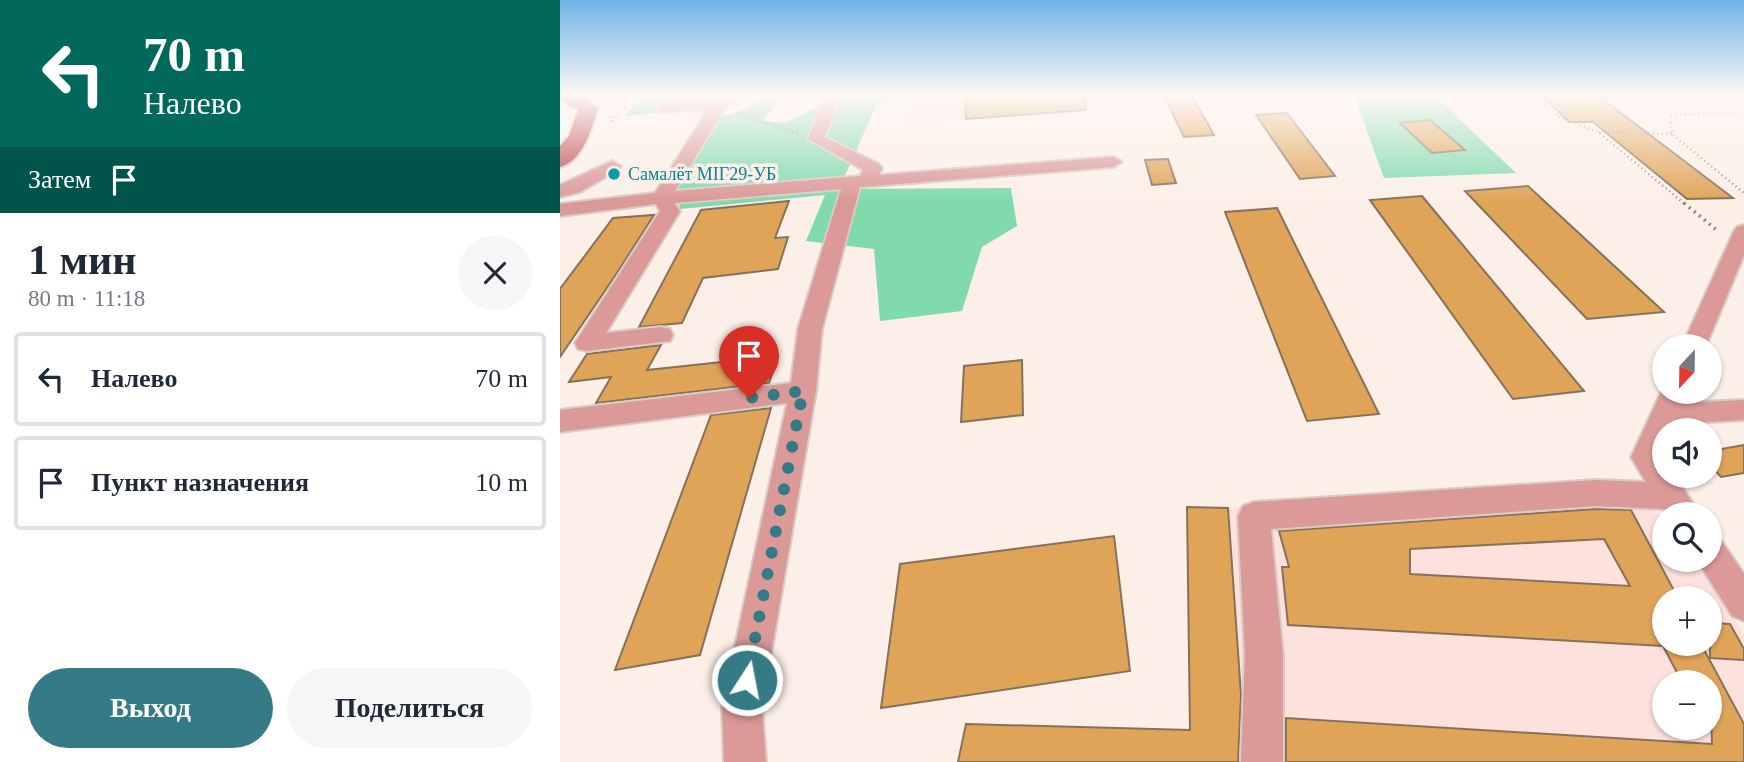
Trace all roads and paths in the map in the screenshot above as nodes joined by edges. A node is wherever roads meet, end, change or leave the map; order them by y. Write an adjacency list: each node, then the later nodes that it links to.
1 (581, 130): 10 (main road)
2 (703, 130): 16 (street)
3 (788, 130): 9 (path)
4 (820, 130): 9 (street)
5 (1589, 130): 7 (path)
6 (1672, 130): 8 (path)
7 (1598, 132): 8 (path); 18 (path)
8 (1672, 134): 15 (path)
9 (816, 139): 13 (street)
10 (560, 160)
11 (1113, 162): 13 (street)
12 (612, 166): 14 (street)
13 (860, 182): 16 (street); 21 (street)
14 (560, 191)
15 (1744, 193)
16 (661, 198): 17 (street); 20 (street)
17 (560, 210)
18 (1741, 239): 19 (street)
19 (1699, 334)
20 (661, 335)
21 (803, 391): 25 (street); 30 (street)
22 (1669, 404): 27 (street)
23 (1680, 404): 24 (street)
24 (1744, 410)
25 (560, 421)
26 (1658, 502): 31 (street)
27 (1676, 502)
28 (1722, 571): 29 (street)
29 (1744, 604)
30 (745, 762)
31 (1262, 762)

